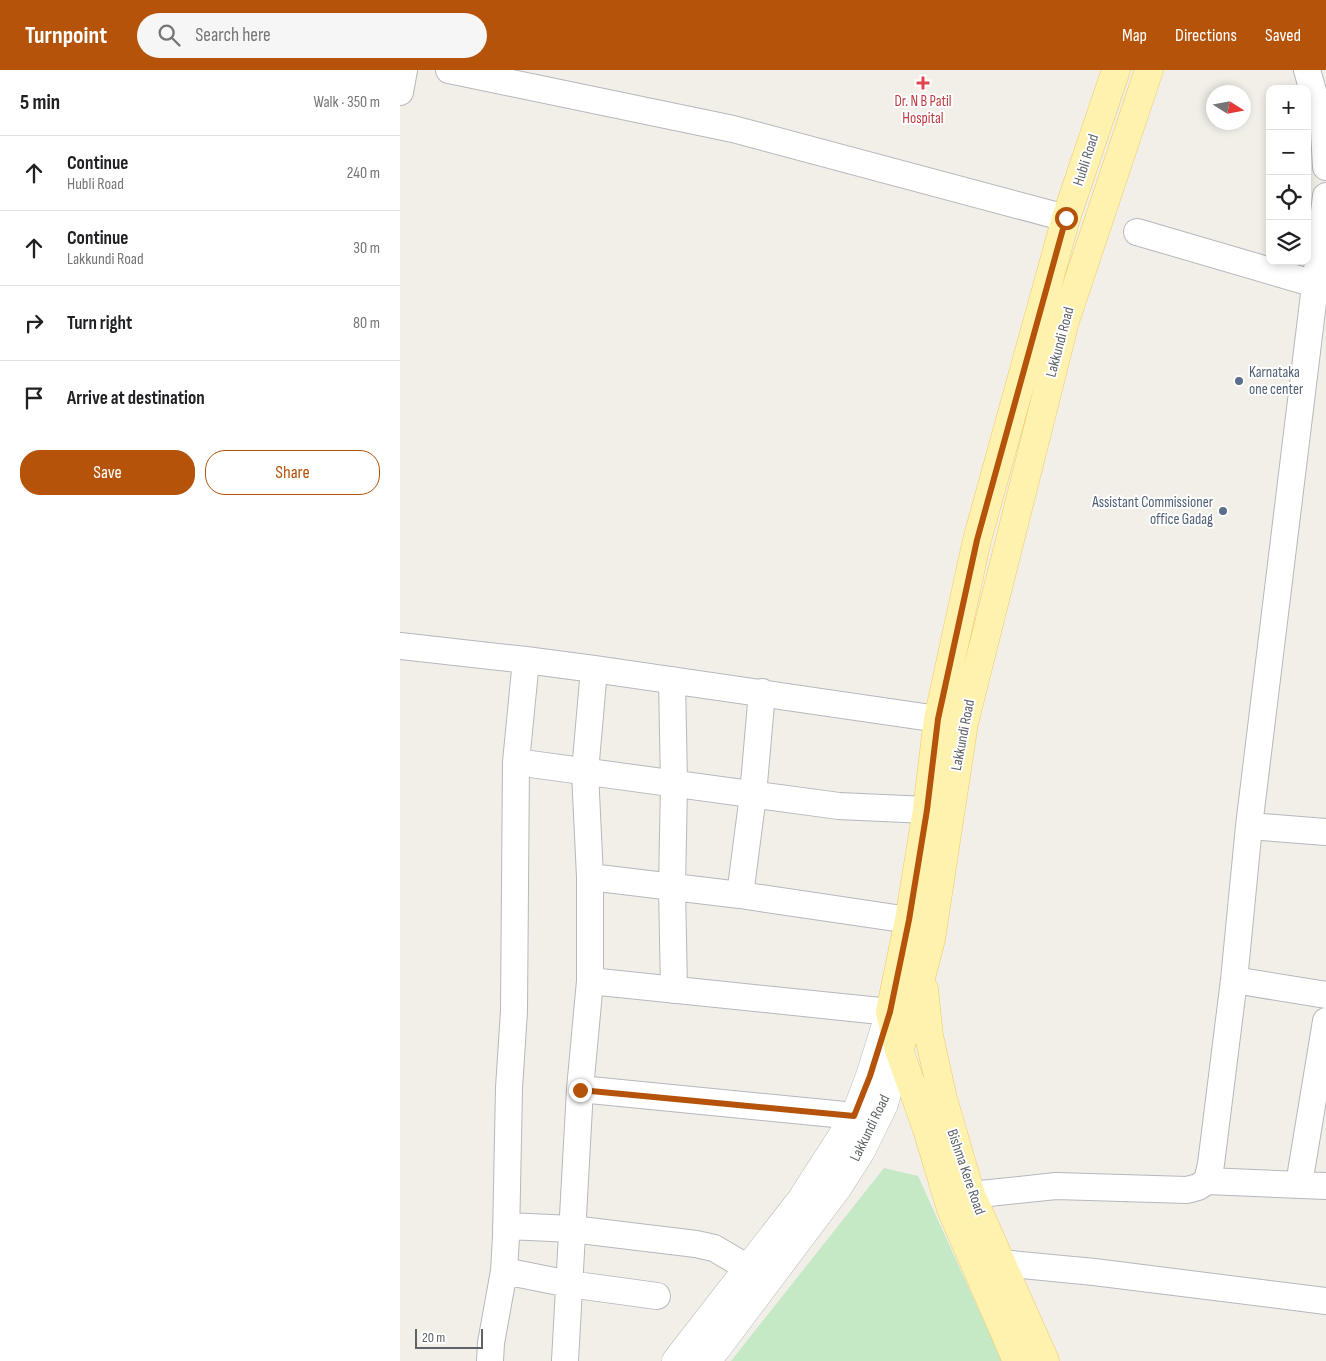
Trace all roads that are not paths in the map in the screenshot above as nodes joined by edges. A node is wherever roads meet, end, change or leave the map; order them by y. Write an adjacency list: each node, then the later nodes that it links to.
1 (404, 70): 6 (street)
2 (449, 70): 9 (street)
3 (1116, 70): 9 (main road, Hubli Road)
4 (1149, 70): 29 (main road, Lakkundi Road)
5 (1307, 70): 7 (street)
6 (400, 92)
7 (1326, 167)
8 (1326, 196): 11 (street)
9 (1066, 218): 17 (main road, Hubli Road)
10 (1137, 232): 11 (street)
11 (1315, 284): 23 (street)
12 (400, 646): 13 (street)
13 (526, 660): 14 (street); 18 (street)
14 (594, 669): 15 (street); 19 (street)
15 (672, 680): 16 (street); 20 (street)
16 (762, 692): 17 (street); 21 (street)
17 (938, 719): 22 (main road, Hubli Road)
18 (516, 762): 19 (street); 43 (street)
19 (585, 772): 20 (street); 25 (street)
20 (674, 784): 21 (street); 26 (street)
21 (753, 795): 22 (street); 27 (street)
22 (927, 810): 28 (main road, Hubli Road)
23 (1249, 826): 24 (street); 30 (street)
24 (1326, 832)
25 (590, 878): 26 (street); 31 (street)
26 (672, 887): 27 (street); 32 (street)
27 (740, 895): 28 (street)
28 (909, 920): 34 (main road, Hubli Road)
29 (922, 972): 36 (main road, Lakkundi Road); 42 (main road, Bishma Kere Road)
30 (1234, 980): 33 (street); 39 (street)
31 (590, 981): 32 (street); 37 (street)
32 (674, 990): 34 (street)
33 (1326, 994)
34 (890, 1012): 36 (main road); 38 (main road, Lakkundi Road)
35 (1326, 1021): 40 (street)
36 (899, 1050): 54 (main road, Lakkundi Road); 55 (main road)
37 (580, 1090): 38 (street); 44 (street)
38 (854, 1116): 46 (main road, Lakkundi Road)
39 (1208, 1180): 40 (street); 42 (street)
40 (1299, 1184): 41 (street)
41 (1326, 1186)
42 (971, 1195): 45 (main road, Bishma Kere Road)
43 (506, 1226): 44 (street); 47 (street)
44 (572, 1229): 46 (street); 48 (street)
45 (1001, 1262): 50 (street); 56 (main road, Bishma Kere Road)
46 (748, 1268): 53 (main road, Lakkundi Road)
47 (504, 1271): 48 (street); 51 (street)
48 (569, 1284): 49 (street); 52 (street)
49 (658, 1296)
50 (1326, 1301)
51 (490, 1361)
52 (565, 1361)
53 (676, 1361)
54 (706, 1361)
55 (1017, 1361)
56 (1045, 1361)

